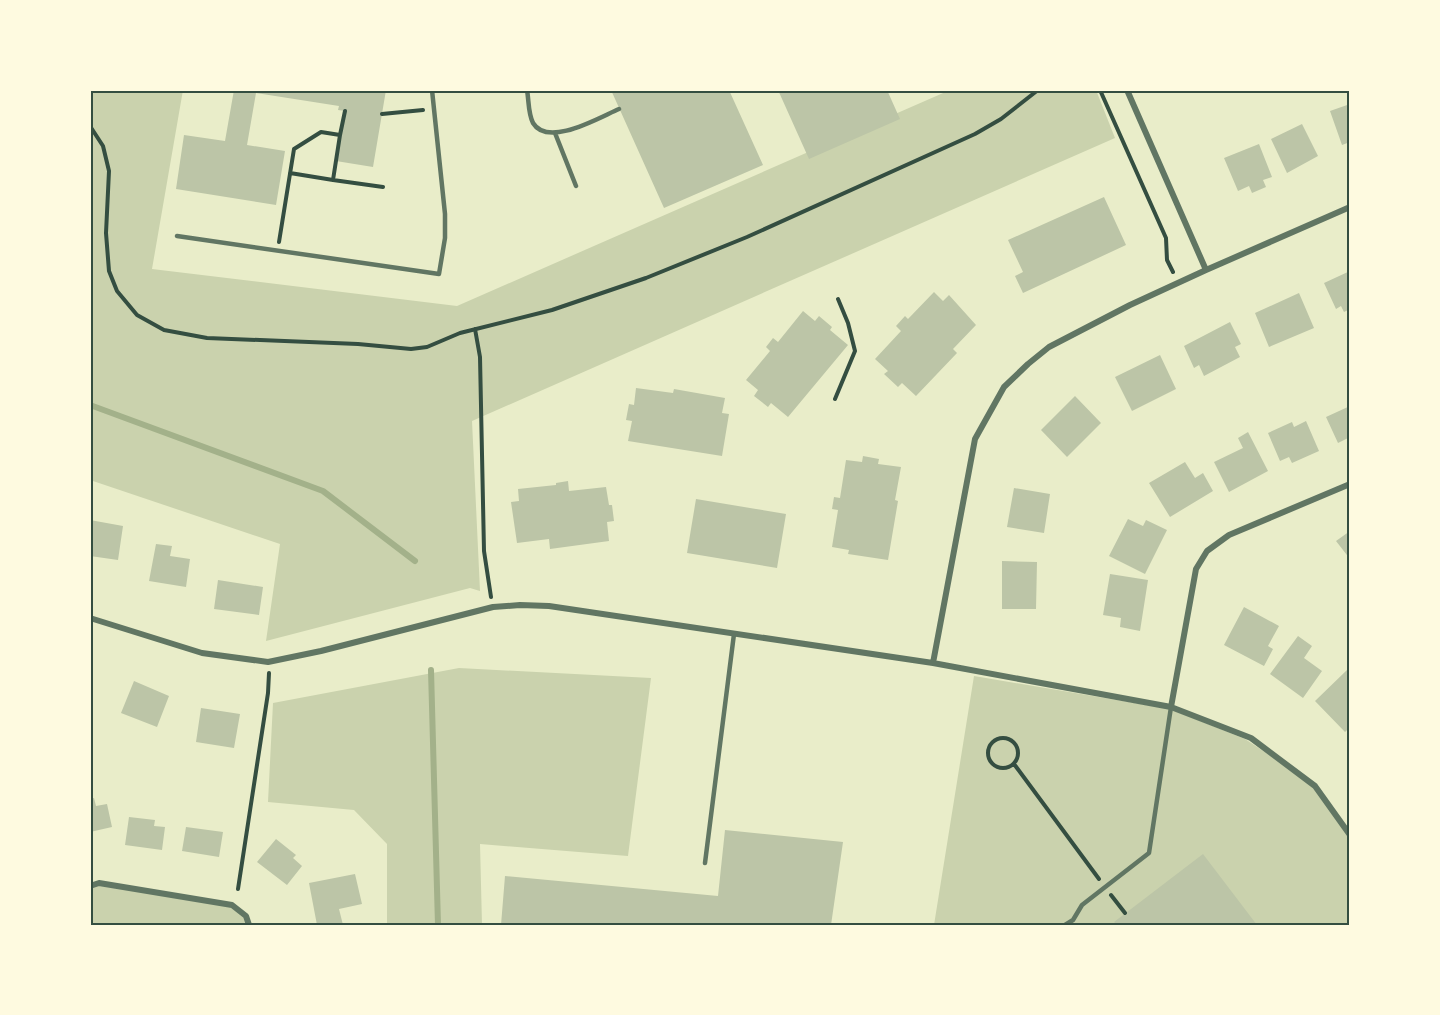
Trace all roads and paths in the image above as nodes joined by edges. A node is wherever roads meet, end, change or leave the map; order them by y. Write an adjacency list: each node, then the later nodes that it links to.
1 (432, 90): 19 (lane)
2 (528, 90): 11 (lane)
3 (1038, 90): 23 (path)
4 (1127, 90): 21 (street)
5 (1102, 91): 20 (path)
6 (619, 109): 11 (lane)
7 (345, 111): 12 (path)
8 (421, 111): 9 (path)
9 (382, 114)
10 (90, 126): 23 (path)
11 (555, 133): 15 (lane)
12 (340, 135): 13 (path); 14 (path)
13 (290, 173): 14 (path); 18 (path)
14 (333, 180): 16 (path)
15 (576, 186)
16 (383, 188)
17 (1350, 207): 21 (street)
18 (282, 225)
19 (177, 236)
20 (1168, 264)
21 (1206, 270): 29 (street)
22 (837, 299): 24 (path)
23 (475, 329): 26 (path)
24 (835, 399)
25 (1350, 484): 31 (street)
26 (489, 587)
27 (90, 618): 28 (street)
28 (734, 634): 29 (street); 34 (lane)
29 (933, 663): 31 (street)
30 (269, 684): 37 (path)
31 (1171, 707): 33 (street); 36 (lane)
32 (1014, 764): 32 (path); 36 (path)
33 (1350, 835)
34 (705, 863)
35 (90, 886): 39 (street)
36 (1105, 887): 38 (path); 40 (lane)
37 (238, 889)
38 (1125, 913)
39 (249, 925)
40 (1065, 925)

